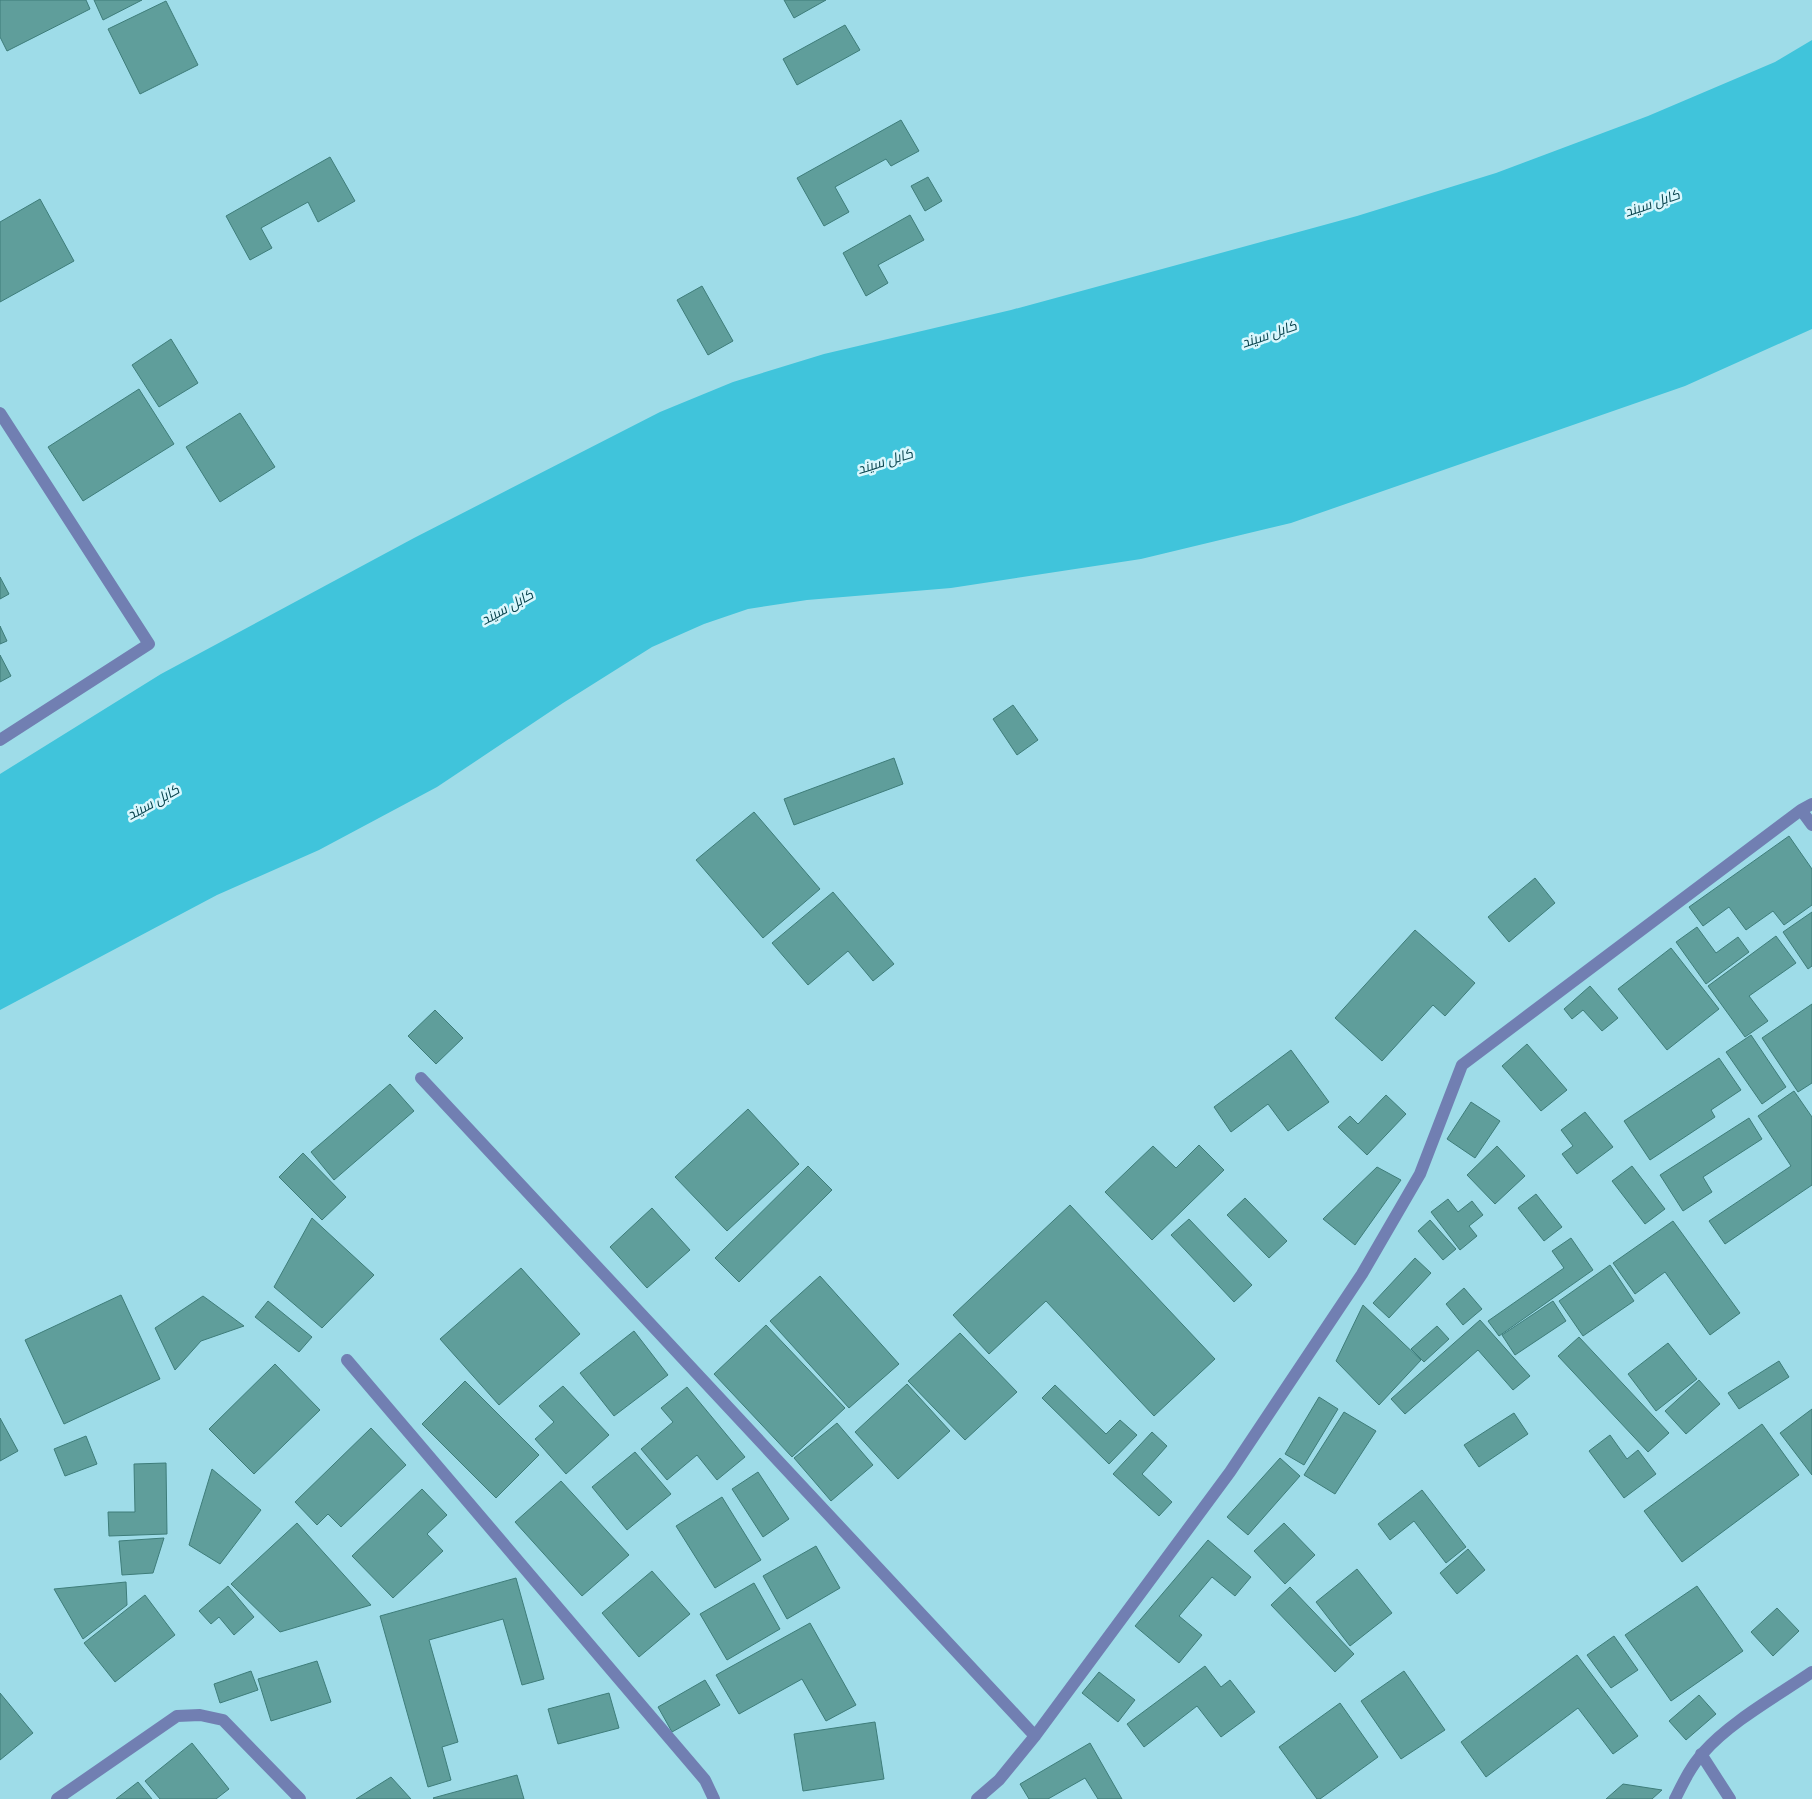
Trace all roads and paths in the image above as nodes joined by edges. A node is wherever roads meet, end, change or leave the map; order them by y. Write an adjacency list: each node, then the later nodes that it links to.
1 (0, 413): 2 (street)
2 (0, 740)
3 (1806, 807): 4 (street); 8 (street)
4 (1812, 825)
5 (421, 1078): 8 (street)
6 (347, 1360): 12 (street)
7 (1812, 1672): 9 (street)
8 (1035, 1736): 13 (street)
9 (1701, 1754): 14 (street); 15 (street)
10 (57, 1799): 11 (street)
11 (300, 1799)
12 (714, 1799)
13 (977, 1799)
14 (1675, 1799)
15 (1730, 1799)

